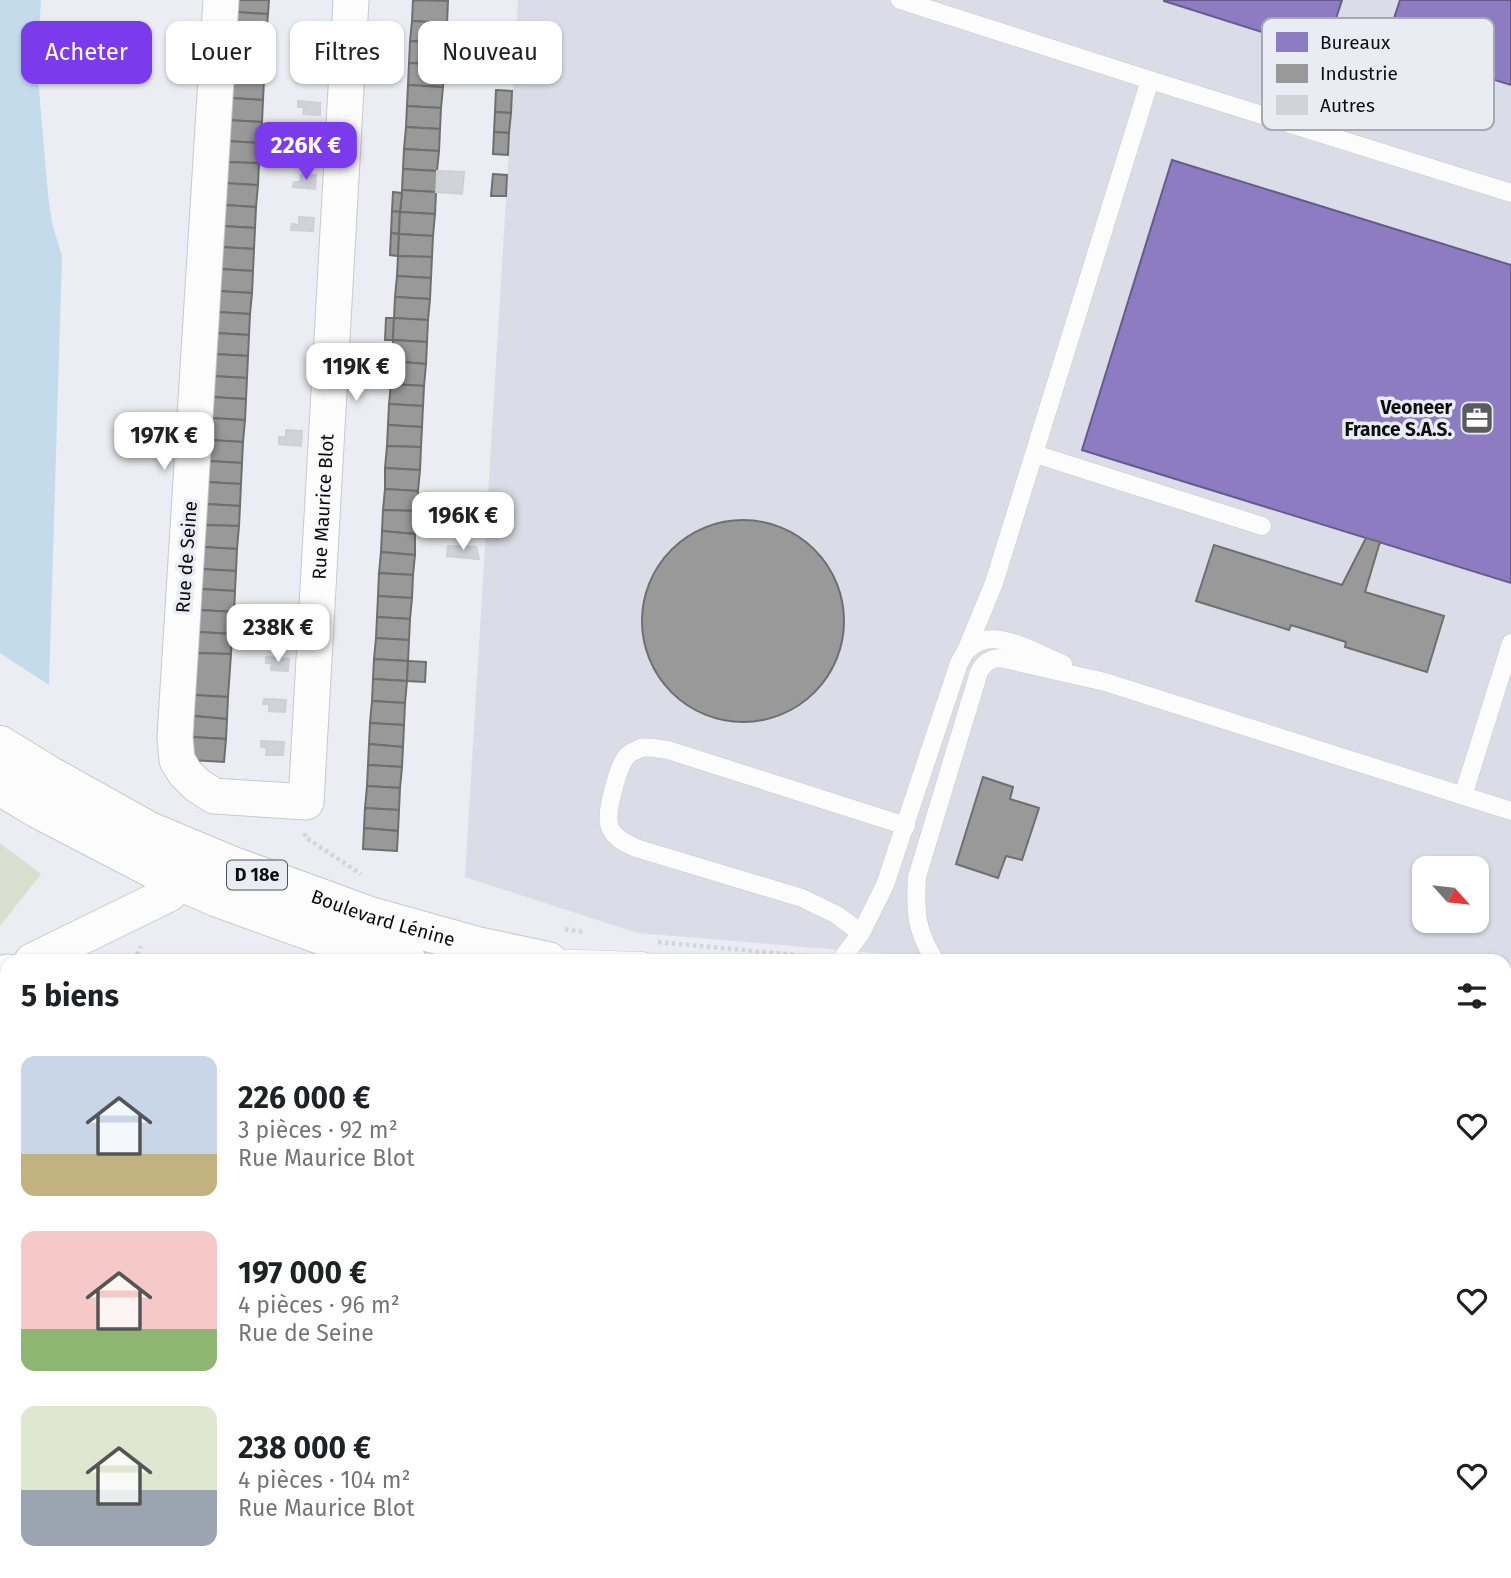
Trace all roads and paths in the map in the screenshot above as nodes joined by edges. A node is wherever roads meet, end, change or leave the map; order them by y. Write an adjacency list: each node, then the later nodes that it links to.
1 (221, 0): 16 (street, Rue de Seine)
2 (351, 0): 16 (street, Rue Maurice Blot)
3 (900, 0): 4 (lane)
4 (1150, 80): 5 (lane); 8 (lane)
5 (1262, 115)
6 (1310, 130): 7 (lane)
7 (1511, 193)
8 (1035, 454): 9 (lane); 11 (lane)
9 (1262, 526)
10 (1511, 643): 15 (lane)
11 (966, 651): 12 (lane); 18 (lane)
12 (1105, 682): 15 (lane); 30 (lane)
13 (0, 745): 24 (main road, Boulevard Lénine / D 18e)
14 (0, 786): 20 (main road, Boulevard Lénine / D 18e)
15 (1462, 796): 17 (lane)
16 (306, 802): 19 (path)
17 (1511, 811)
18 (906, 826): 22 (lane); 22 (lane)
19 (366, 879)
20 (178, 880): 25 (street); 26 (main road, Boulevard Lénine / D 18e)
21 (591, 933): 24 (path)
22 (861, 933): 29 (lane)
23 (651, 941): 28 (path)
24 (545, 948): 27 (lane)
25 (46, 954)
26 (383, 954)
27 (590, 954)
28 (781, 954)
29 (845, 954)
30 (932, 954)

